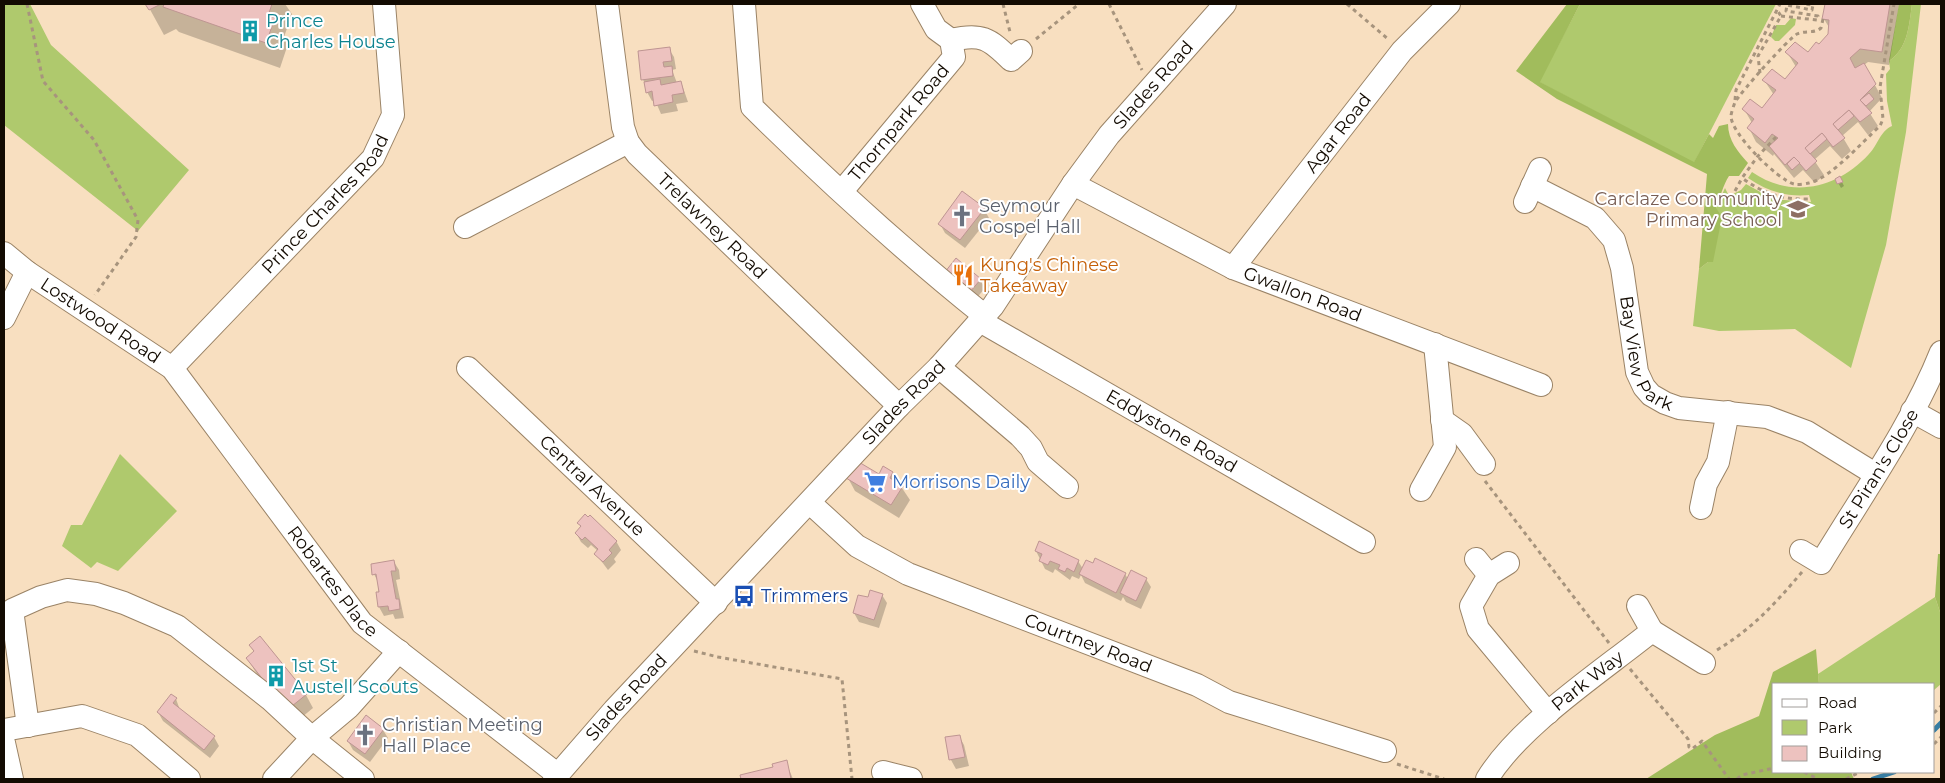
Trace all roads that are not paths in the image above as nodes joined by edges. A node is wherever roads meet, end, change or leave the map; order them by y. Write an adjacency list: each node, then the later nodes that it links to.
1 (384, 4): 22 (street, Prince Charles Road)
2 (607, 4): 9 (street, Trelawney Road)
3 (744, 4): 12 (street, Eddystone Road)
4 (922, 4): 7 (street, Thornpark Road)
5 (1225, 4): 10 (street, Slades Road)
6 (1449, 4): 15 (street, Agar Road)
7 (951, 40): 8 (street); 12 (street, Thornpark Road)
8 (1021, 52)
9 (628, 142): 13 (street); 25 (street, Trelawney Road)
10 (1073, 184): 15 (street, Gwallon Road); 18 (street, Slades Road)
11 (1532, 186): 27 (street, Bay View Park)
12 (842, 191): 18 (street, Eddystone Road)
13 (465, 227)
14 (4, 253): 16 (street, Lostwood Road)
15 (1233, 268): 19 (street, Gwallon Road)
16 (27, 272): 17 (street, Lostwood Road); 22 (street, Lostwood Road)
17 (4, 318)
18 (982, 319): 21 (street, Slades Road); 36 (street, Eddystone Road)
19 (1435, 344): 24 (street, Gwallon Road); 28 (street)
20 (1941, 352): 26 (street, St Piran's Close)
21 (939, 367): 25 (street, Slades Road); 32 (street)
22 (172, 368): 42 (street, Robartes Place)
23 (468, 368): 39 (street, Central Avenue)
24 (1541, 385)
25 (899, 406): 34 (street, Slades Road)
26 (1912, 411): 29 (street); 31 (street, St Piran's Close)
27 (1728, 412): 31 (street, Bay View Park); 35 (street)
28 (1442, 420): 30 (street); 33 (street)
29 (1941, 426)
30 (1484, 464)
31 (1875, 474): 37 (street, St Piran's Close)
32 (1067, 487)
33 (1421, 490)
34 (810, 503): 39 (street, Slades Road); 49 (street, Courtney Road)
35 (1701, 508)
36 (1364, 542)
37 (1807, 555)
38 (1508, 563): 44 (street)
39 (716, 603): 51 (street, Slades Road)
40 (1638, 606): 41 (street)
41 (1652, 632): 43 (street); 44 (street, Park Way)
42 (398, 651): 47 (street); 51 (street, Robartes Place)
43 (1704, 663)
44 (1548, 713): 57 (street, Park Way)
45 (28, 726): 46 (street); 47 (street); 52 (street)
46 (4, 730)
47 (312, 738): 54 (street); 55 (street)
48 (4, 743): 53 (street)
49 (1385, 751)
50 (883, 772): 56 (street)
51 (556, 777)
52 (185, 778)
53 (12, 779)
54 (274, 779)
55 (364, 779)
56 (911, 779)
57 (1487, 779)

